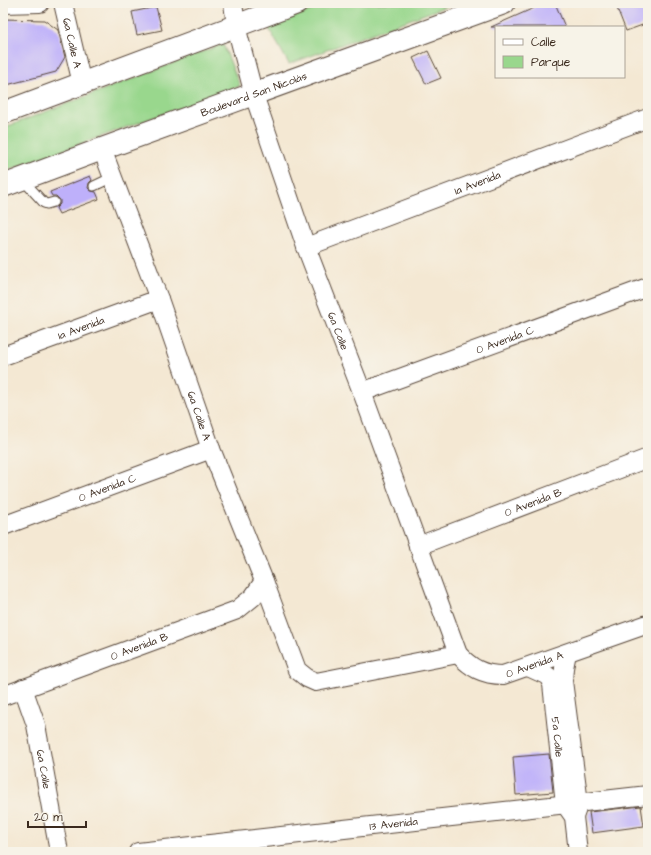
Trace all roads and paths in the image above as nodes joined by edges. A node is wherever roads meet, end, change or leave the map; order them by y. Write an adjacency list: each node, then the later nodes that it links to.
1 (40, 3): 6 (street)
2 (63, 3): 8 (street, 6a Calle A)
3 (232, 3): 7 (street, 6a Calle)
4 (297, 3): 7 (main road)
5 (504, 3): 9 (main road, Boulevard San Nicolás)
6 (3, 4)
7 (236, 26): 8 (main road); 9 (street, 6a Calle)
8 (82, 84): 10 (main road)
9 (254, 95): 12 (main road, Boulevard San Nicolás); 17 (street, 6a Calle)
10 (3, 113)
11 (648, 118): 17 (street, 1a Avenida)
12 (102, 149): 13 (street, 6a Calle A); 14 (main road, Boulevard San Nicolás)
13 (113, 177): 15 (lane); 19 (street, 6a Calle A)
14 (12, 183): 16 (lane)
15 (94, 186)
16 (54, 202)
17 (306, 247): 21 (street, 6a Calle)
18 (648, 287): 21 (street, 0 Avenida C)
19 (159, 299): 20 (street, 1a Avenida); 22 (street, 6a Calle A)
20 (3, 356)
21 (362, 392): 25 (street, 6a Calle)
22 (211, 449): 24 (street, 0 Avenida C); 26 (street, 6a Calle A)
23 (648, 458): 25 (street, 0 Avenida B)
24 (3, 526)
25 (418, 546): 29 (street, 6a Calle)
26 (264, 581): 29 (street, 6a Calle A); 31 (street, 0 Avenida B)
27 (648, 624): 28 (street, 0 Avenida A)
28 (567, 652): 30 (street, 0 Avenida A); 34 (street, 5a Calle)
29 (458, 654): 30 (street, 0 Avenida A)
30 (528, 667): 34 (street, 5a Calle)
31 (23, 688): 32 (street, 0 Avenida B); 35 (street, 6a Calle)
32 (3, 696)
33 (648, 795): 34 (street, 13 Avenida)
34 (573, 808): 36 (street, 13 Avenida); 37 (street, 5a Calle)
35 (59, 852)
36 (138, 852)
37 (578, 852)

